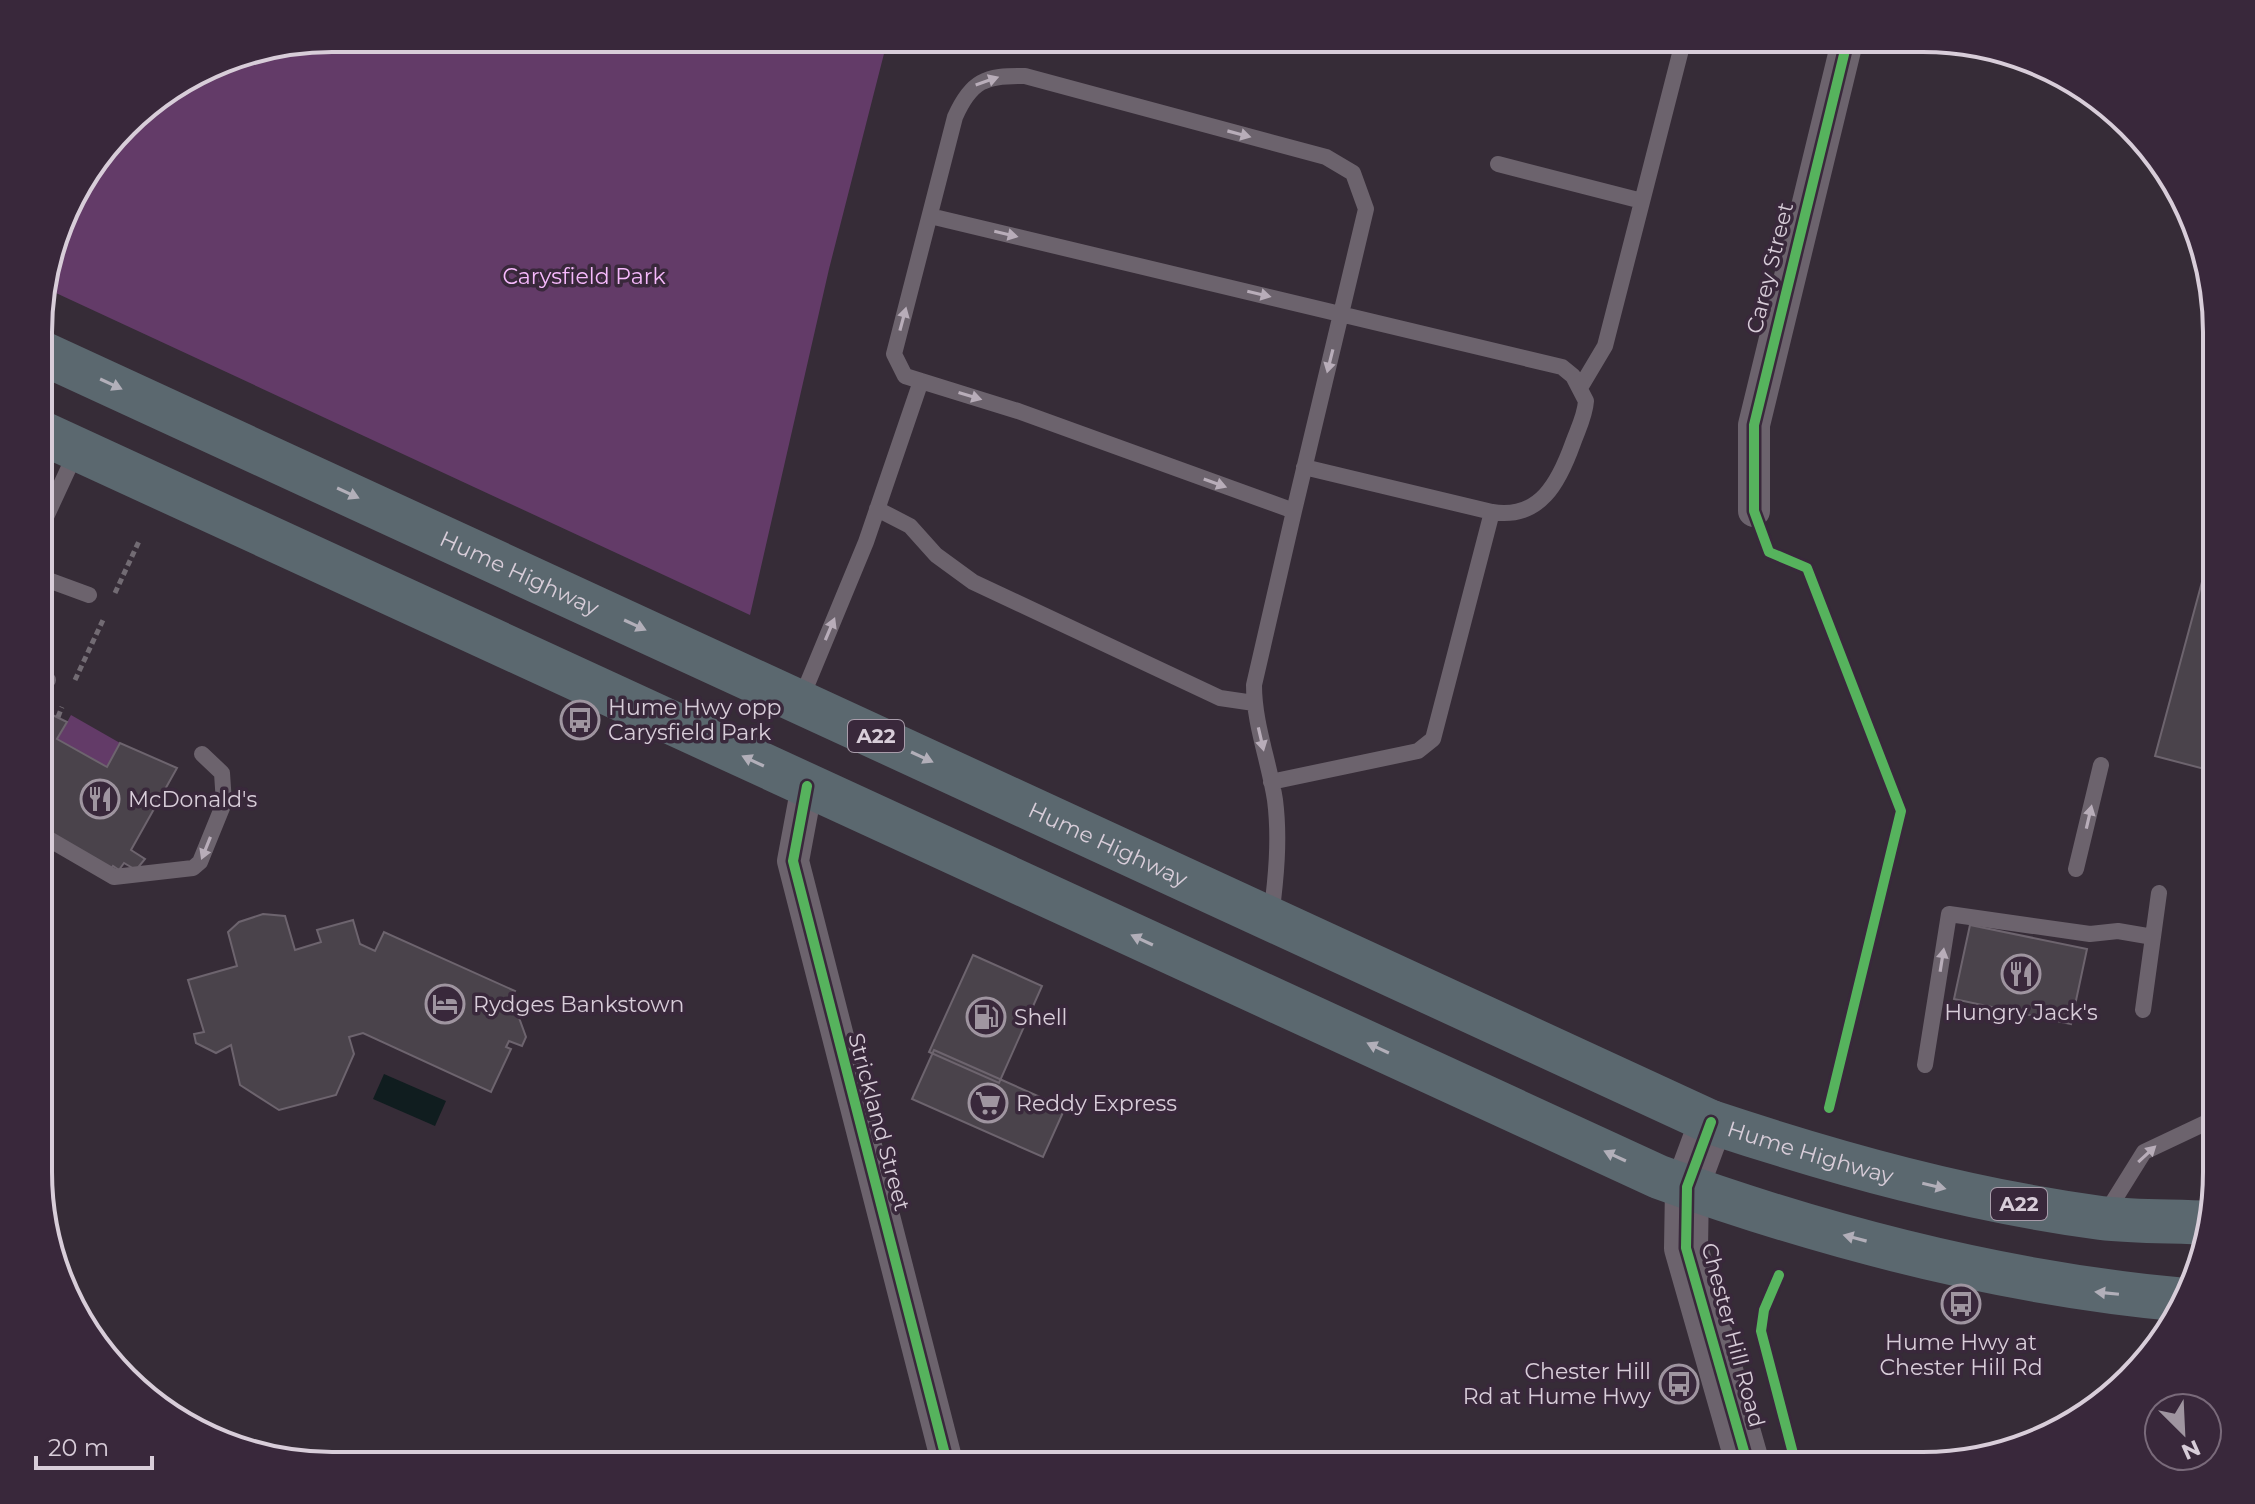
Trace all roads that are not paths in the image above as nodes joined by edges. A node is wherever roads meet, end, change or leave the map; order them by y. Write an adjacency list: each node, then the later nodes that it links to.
1 (1680, 52): 4 (lane)
2 (1845, 52): 15 (street, Carey Street)
3 (1498, 164): 4 (lane)
4 (1642, 201): 9 (lane)
5 (930, 216): 6 (lane, one-way to 6); 6 (lane, one-way to 6); 8 (lane, one-way to 5)
6 (1342, 314): 9 (lane); 11 (lane, one-way to 11)
7 (52, 358): 19 (highway, Hume Highway / A22, one-way to 19)
8 (921, 381): 13 (lane); 14 (lane, one-way to 14)
9 (1580, 388): 16 (lane)
10 (59, 440): 12 (lane); 24 (highway, one-way to 10)
11 (1304, 467): 14 (lane); 16 (lane)
12 (52, 473)
13 (877, 509): 19 (lane, one-way to 13); 20 (lane)
14 (1294, 511): 20 (lane)
15 (1754, 511)
16 (1492, 512): 23 (lane)
17 (52, 581): 18 (lane)
18 (89, 595)
19 (800, 701): 28 (highway, Hume Highway / A22, one-way to 28)
20 (1254, 703): 23 (lane, one-way to 23)
21 (202, 754): 25 (lane, one-way to 25)
22 (2101, 765): 26 (lane, one-way to 22)
23 (1271, 782): 28 (lane)
24 (807, 786): 34 (highway, one-way to 24); 39 (street, Strickland Street)
25 (52, 841)
26 (2076, 869)
27 (2159, 893): 29 (lane)
28 (1271, 918): 32 (highway, Hume Highway / A22)
29 (2153, 937): 30 (lane); 31 (lane, one-way to 29)
30 (2143, 1010)
31 (1925, 1065)
32 (1711, 1122): 34 (street, Chester Hill Road); 35 (highway, Hume Highway / A22, one-way to 35)
33 (2202, 1125): 35 (lane, one-way to 33)
34 (1687, 1187): 37 (highway, one-way to 34); 38 (street, Chester Hill Road)
35 (2103, 1218): 36 (highway, Hume Highway / A22)
36 (2198, 1222)
37 (2172, 1299)
38 (1744, 1451)
39 (944, 1452)

